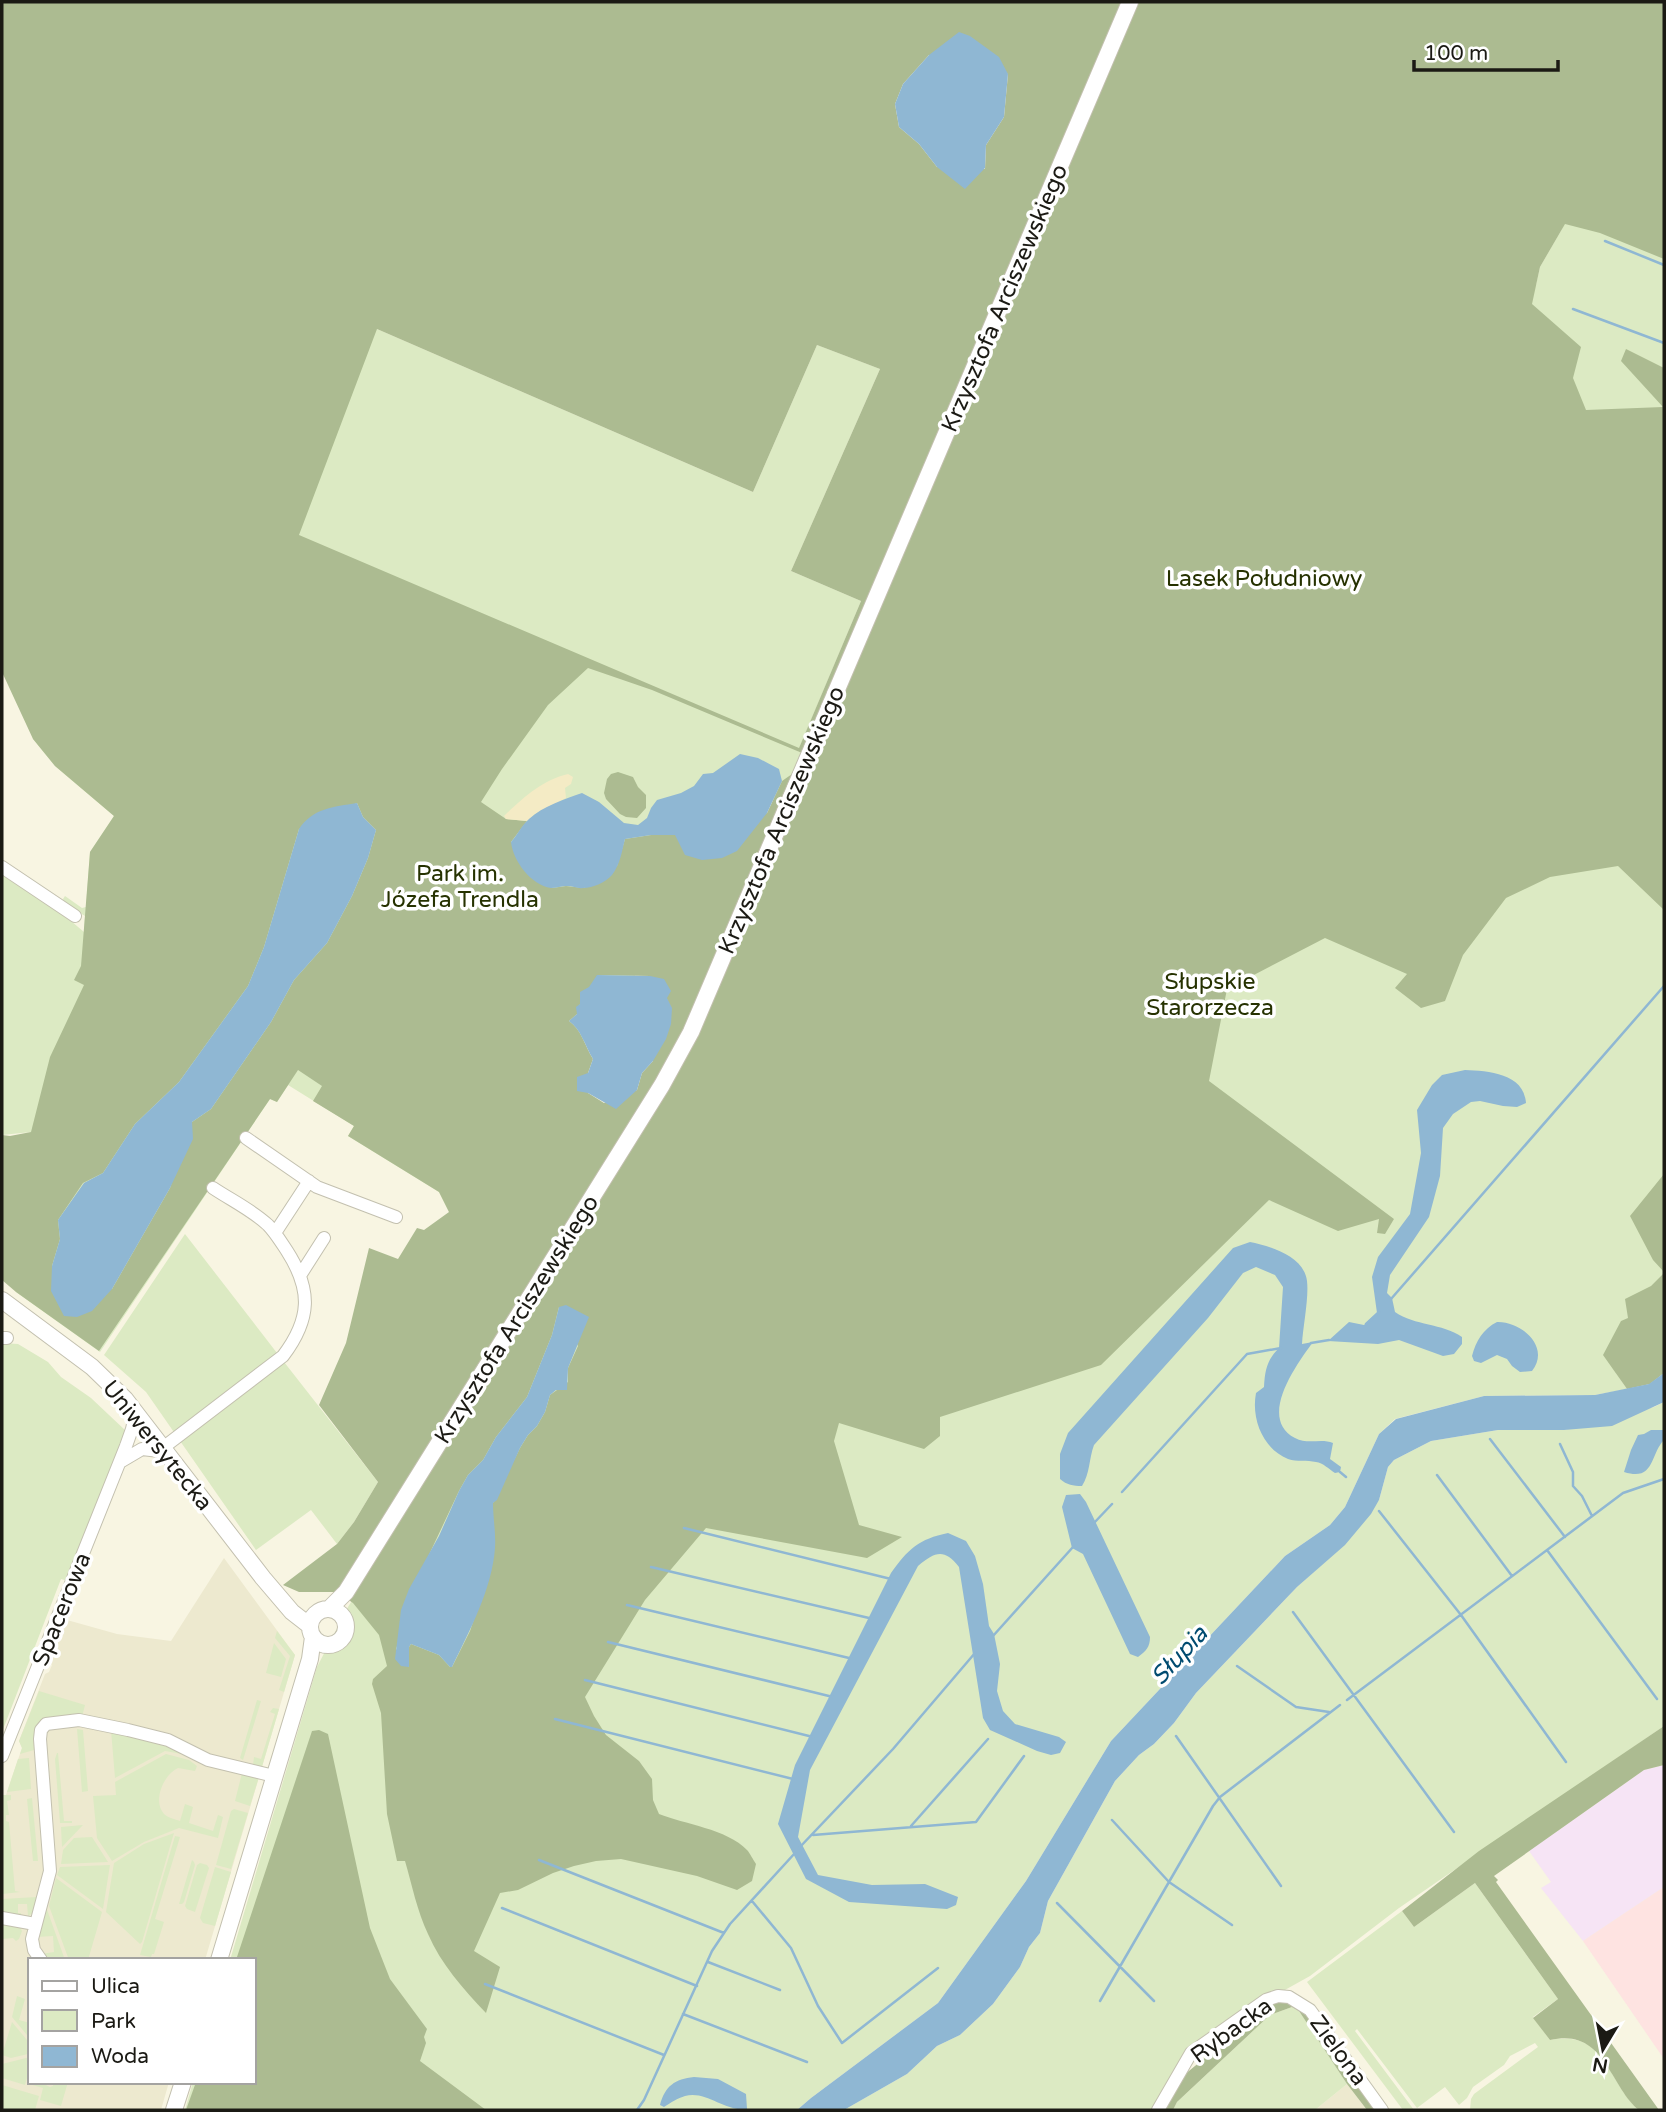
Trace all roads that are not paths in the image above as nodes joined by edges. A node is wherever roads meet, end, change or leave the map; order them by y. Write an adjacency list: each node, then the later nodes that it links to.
1 (1130, 2): 15 (street, Krzysztofa Arciszewskiego)
2 (2, 867): 3 (street)
3 (75, 916)
4 (246, 1138): 5 (street)
5 (309, 1181): 7 (street); 8 (street)
6 (213, 1188): 8 (street)
7 (396, 1217)
8 (275, 1233): 10 (street)
9 (324, 1238): 10 (street)
10 (300, 1274): 13 (street)
11 (2, 1300): 12 (street, Uniwersytecka)
12 (136, 1411): 13 (street, Uniwersytecka); 14 (street, Spacerowa)
13 (166, 1450): 14 (street); 15 (street, Uniwersytecka)
14 (120, 1462): 16 (street, Spacerowa)
15 (323, 1624): 17 (street, Krzysztofa Arciszewskiego)
16 (2, 1756)
17 (274, 1776): 19 (street); 21 (street, Krzysztofa Arciszewskiego)
18 (2, 1918): 19 (street)
19 (35, 1924): 20 (street)
20 (40, 1958)
21 (220, 1958)
22 (1289, 1997): 25 (street, Rybacka); 26 (street, Zielona)
23 (182, 2084): 24 (street)
24 (174, 2110)
25 (1158, 2110)
26 (1382, 2110)

